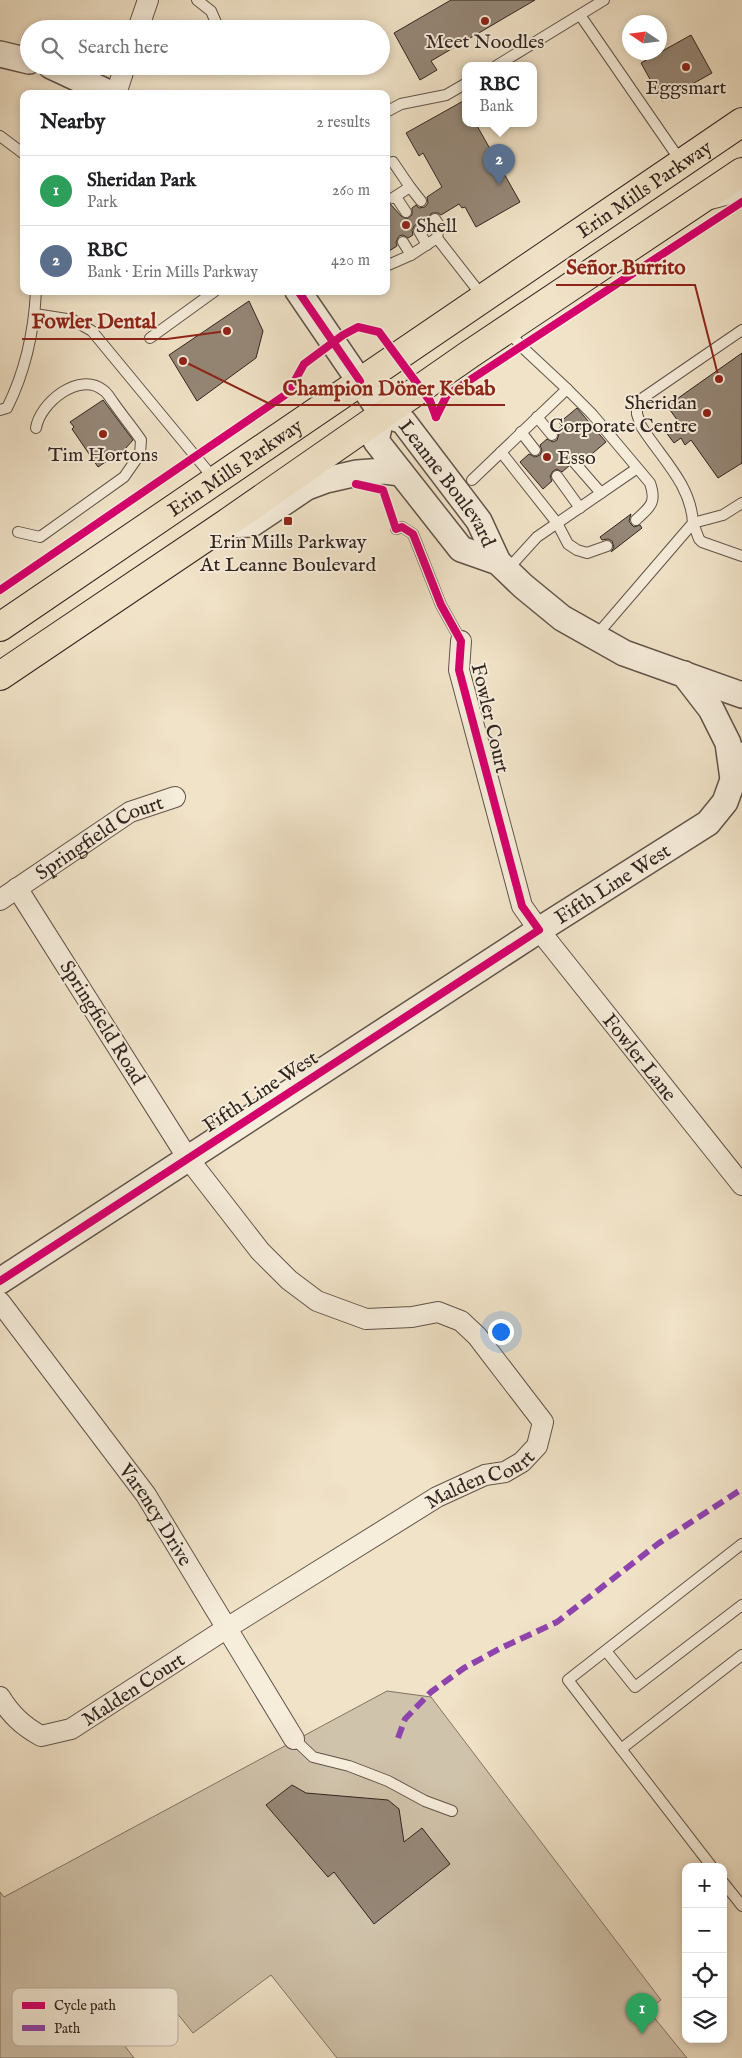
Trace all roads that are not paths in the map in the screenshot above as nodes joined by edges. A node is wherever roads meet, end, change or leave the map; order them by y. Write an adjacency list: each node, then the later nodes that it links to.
1 (148, 0): 5 (street)
2 (198, 0): 6 (lane)
3 (604, 0): 4 (lane)
4 (580, 15): 9 (lane); 20 (lane)
5 (141, 20)
6 (215, 20)
7 (0, 54): 8 (street)
8 (20, 59)
9 (503, 62)
10 (70, 75): 13 (street)
11 (123, 75): 14 (street)
12 (462, 86): 15 (lane)
13 (102, 90)
14 (117, 90)
15 (390, 110)
16 (742, 122): 20 (main road, Erin Mills Parkway)
17 (0, 136): 18 (lane)
18 (20, 151)
19 (393, 162): 22 (lane)
20 (682, 163): 37 (main road, Erin Mills Parkway)
21 (742, 172): 25 (main road, Erin Mills Parkway)
22 (410, 186): 24 (lane); 26 (lane)
23 (742, 191): 25 (lane)
24 (421, 201)
25 (683, 211): 39 (main road, Erin Mills Parkway)
26 (406, 212)
27 (435, 219): 29 (lane)
28 (418, 231): 31 (lane)
29 (437, 238): 31 (lane); 37 (lane)
30 (403, 242): 32 (lane)
31 (427, 245): 32 (lane)
32 (410, 255): 33 (lane)
33 (390, 264)
34 (36, 295): 38 (lane)
35 (209, 295): 41 (lane)
36 (301, 295): 42 (street)
37 (483, 298): 42 (main road, Erin Mills Parkway)
38 (35, 314): 44 (lane); 57 (lane)
39 (507, 330): 43 (lane); 45 (main road, Erin Mills Parkway)
40 (742, 330): 63 (lane)
41 (150, 338)
42 (360, 381): 45 (street); 57 (main road, Erin Mills Parkway)
43 (567, 389): 46 (lane); 53 (lane)
44 (0, 410)
45 (382, 414): 54 (street, Leanne Boulevard); 64 (main road, Erin Mills Parkway); 69 (street, Leanne Boulevard)
46 (537, 418): 48 (lane); 49 (lane)
47 (36, 428): 66 (lane)
48 (522, 432): 50 (lane); 51 (lane)
49 (552, 435)
50 (535, 450)
51 (501, 452): 56 (lane); 62 (lane)
52 (574, 462): 58 (lane)
53 (636, 469): 58 (lane); 61 (lane)
54 (401, 472): 64 (street); 69 (street, Leanne Boulevard)
55 (557, 476): 60 (lane)
56 (472, 480)
57 (216, 481): 70 (main road, Erin Mills Parkway)
58 (601, 493): 60 (lane)
59 (742, 504): 63 (lane)
60 (580, 508): 62 (lane)
61 (636, 520)
62 (557, 523): 67 (lane); 69 (lane)
63 (693, 523): 68 (lane); 71 (lane)
64 (224, 526): 74 (main road, Erin Mills Parkway)
65 (396, 529): 72 (lane, Fowler Court)
66 (18, 532)
67 (606, 546)
68 (742, 556)
69 (503, 566): 71 (street, Leanne Boulevard)
70 (0, 627)
71 (595, 637): 73 (street, Leanne Boulevard)
72 (462, 641): 81 (street, Fowler Court)
73 (684, 674): 75 (street, Leanne Boulevard); 77 (street)
74 (0, 676)
75 (742, 695)
76 (742, 755): 77 (street, Fifth Line West)
77 (733, 779): 81 (street, Fifth Line West)
78 (175, 797): 79 (street, Springfield Court)
79 (17, 888): 80 (street, Springfield Court); 82 (street, Springfield Road)
80 (0, 900)
81 (539, 930): 82 (street, Fifth Line West); 83 (street, Fowler Lane)
82 (187, 1157): 84 (street, Fifth Line West); 88 (street, Malden Court)
83 (742, 1185)
84 (0, 1281)
85 (0, 1302): 88 (street, Varency Drive)
86 (742, 1544): 89 (lane)
87 (742, 1605): 89 (lane)
88 (227, 1628): 91 (street, Malden Court); 92 (street, Varency Drive)
89 (606, 1651): 93 (lane)
90 (742, 1655): 93 (lane)
91 (0, 1698)
92 (294, 1739): 94 (lane)
93 (621, 1749): 95 (lane)
94 (452, 1811)
95 (709, 1863)
96 (727, 1887): 97 (lane)
97 (742, 1906)

